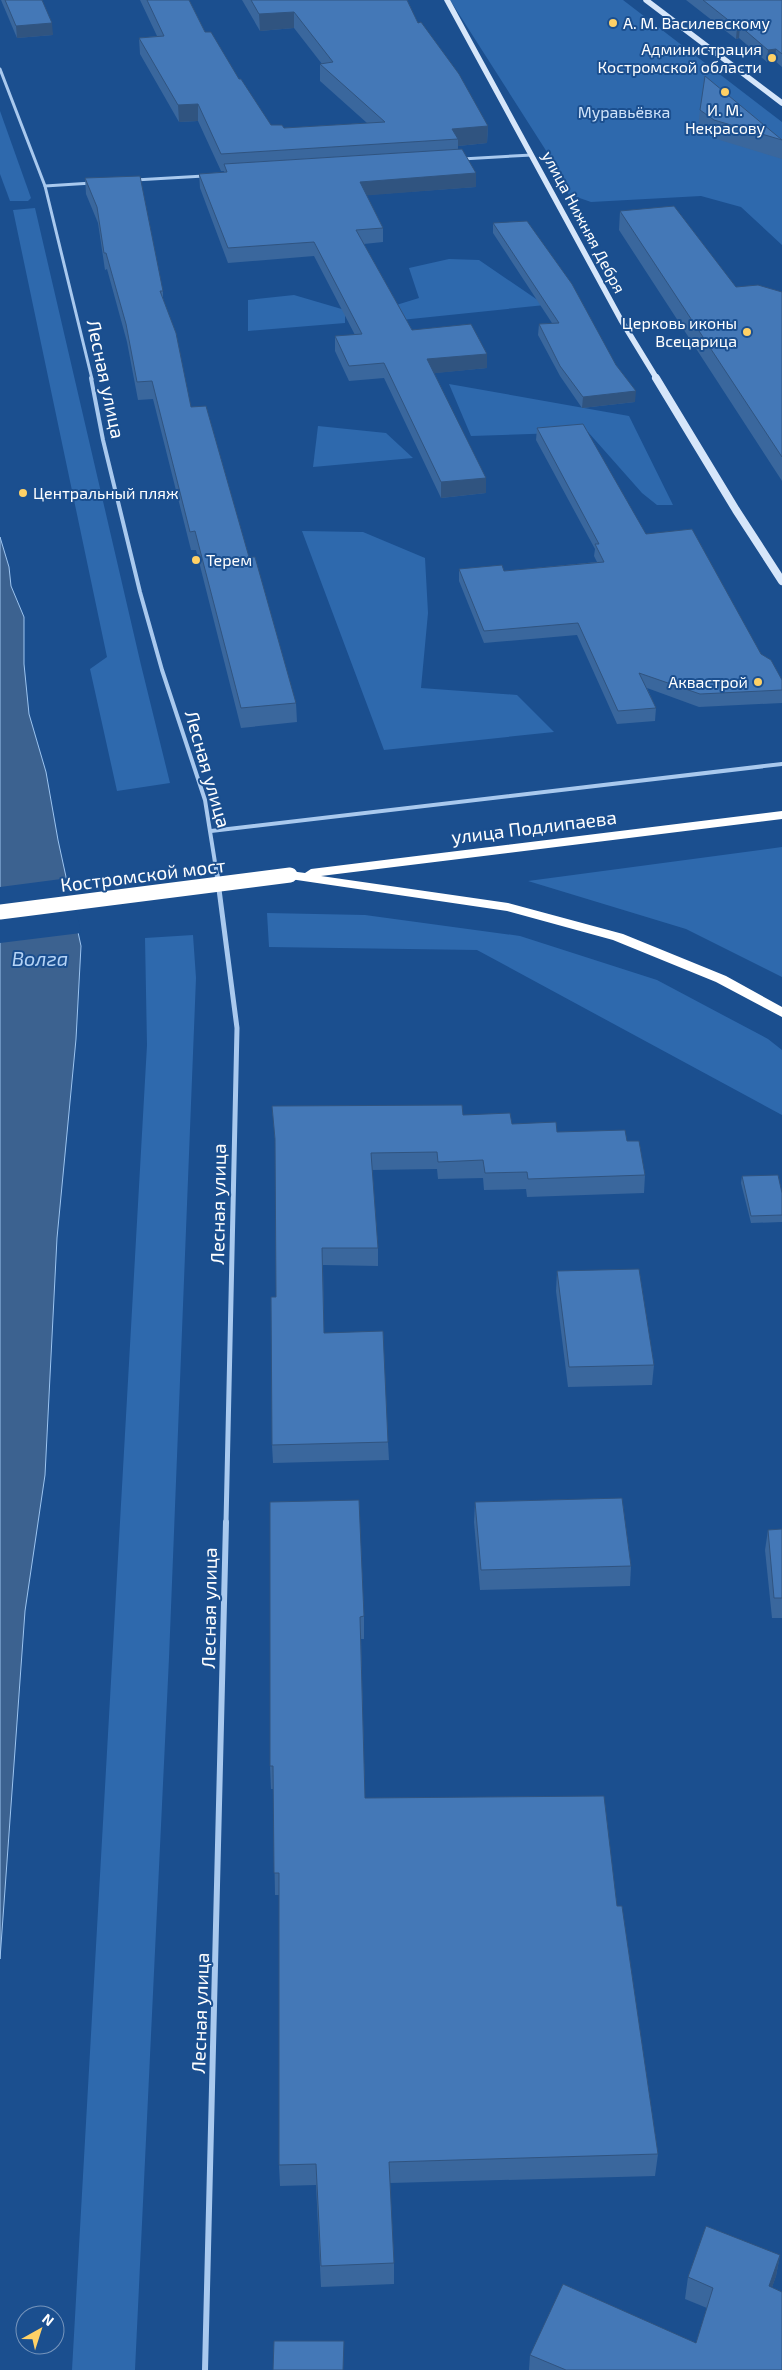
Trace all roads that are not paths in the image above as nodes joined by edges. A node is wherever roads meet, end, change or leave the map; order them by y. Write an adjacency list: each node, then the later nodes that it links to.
1 (447, 0): 5 (main road, улица Нижняя Дебря)
2 (646, 0): 4 (main road)
3 (0, 69): 10 (street, Лесная улица)
4 (782, 103)
5 (532, 154): 6 (street); 11 (main road, улица Нижняя Дебря)
6 (454, 160)
7 (210, 175): 8 (street)
8 (132, 180)
9 (93, 183): 10 (street)
10 (45, 186): 14 (street, Лесная улица)
11 (782, 580)
12 (782, 764): 14 (street)
13 (782, 815): 15 (highway, улица Подлипаева)
14 (211, 830): 18 (street, Лесная улица)
15 (290, 875): 16 (highway, Костромской мост, bridge); 17 (highway)
16 (0, 912)
17 (782, 1013)
18 (205, 2370)

